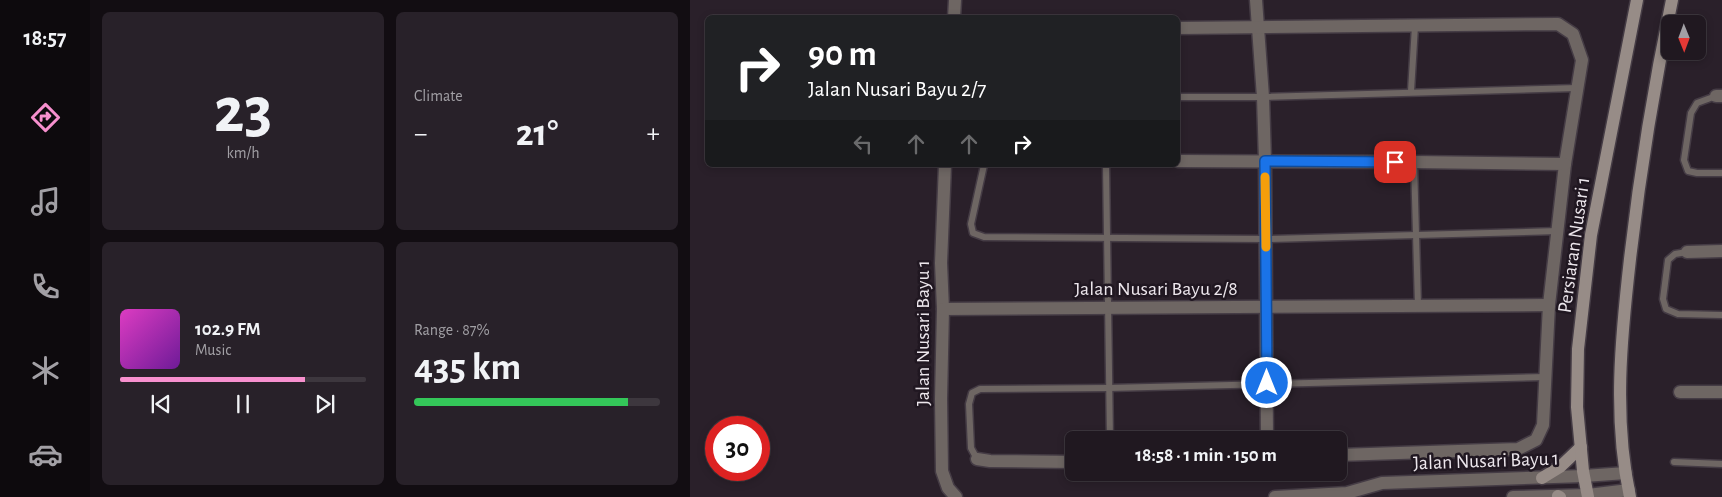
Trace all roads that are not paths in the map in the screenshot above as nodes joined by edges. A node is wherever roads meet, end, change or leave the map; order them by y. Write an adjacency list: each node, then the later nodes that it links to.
1 (955, 0): 5 (street)
2 (1256, 0): 7 (street)
3 (1637, 0): 41 (main road, Persiaran Nusari 1)
4 (1672, 0): 47 (main road)
5 (954, 15)
6 (1415, 26): 7 (street); 9 (street); 10 (lane)
7 (1258, 27): 8 (street); 13 (street)
8 (1180, 28)
9 (1577, 88): 10 (lane); 17 (street)
10 (1411, 91): 13 (lane)
11 (1719, 96): 21 (lane)
12 (1180, 97): 13 (lane)
13 (1263, 97): 15 (street)
14 (1180, 161): 15 (street)
15 (1265, 161): 16 (street); 25 (street)
16 (1414, 162): 17 (street); 23 (lane)
17 (1565, 164): 22 (street)
18 (946, 167): 32 (street, Jalan Nusari Bayu 1)
19 (984, 167): 24 (lane)
20 (1106, 167): 24 (lane)
21 (1722, 173)
22 (1558, 231): 23 (lane); 28 (street)
23 (1415, 235): 25 (lane); 29 (lane)
24 (1108, 238): 25 (lane); 31 (lane)
25 (1266, 240): 30 (street)
26 (1722, 251): 27 (street)
27 (1687, 252): 33 (lane)
28 (1549, 305): 29 (street, Jalan Nusari Bayu 2/8); 34 (street)
29 (1418, 306): 30 (street, Jalan Nusari Bayu 2/8)
30 (1266, 307): 31 (street, Jalan Nusari Bayu 2/8); 35 (street)
31 (1107, 308): 32 (street, Jalan Nusari Bayu 2/8); 36 (lane)
32 (943, 309): 54 (street, Jalan Nusari Bayu 1)
33 (1722, 315)
34 (1546, 376): 35 (lane); 42 (street)
35 (1267, 383): 36 (lane); 40 (street)
36 (1108, 388): 39 (lane); 43 (lane)
37 (1680, 392): 38 (street)
38 (1722, 392)
39 (1110, 431)
40 (1267, 431)
41 (1581, 447): 48 (main road, Persiaran Nusari 1); 49 (main road)
42 (1347, 455)
43 (977, 459): 44 (street)
44 (1065, 462)
45 (1674, 462): 46 (lane)
46 (1722, 464)
47 (1626, 473): 48 (street, Jalan Nusari Bayu 1); 51 (main road)
48 (1584, 476): 49 (street, Jalan Nusari Bayu 1); 53 (main road, Persiaran Nusari 1)
49 (1542, 478): 50 (street, Jalan Nusari Bayu 1)
50 (1347, 493): 55 (street, Jalan Nusari Bayu 1); 56 (street, Jalan Nusari Bayu 1)
51 (1629, 494): 53 (street, Jalan Nusari Bayu 1)
52 (1559, 496): 53 (street, Jalan Nusari Bayu 1); 57 (street, Jalan Nusari Bayu 1)
53 (1588, 496)
54 (956, 497)
55 (1275, 497)
56 (1367, 497)
57 (1513, 497)

